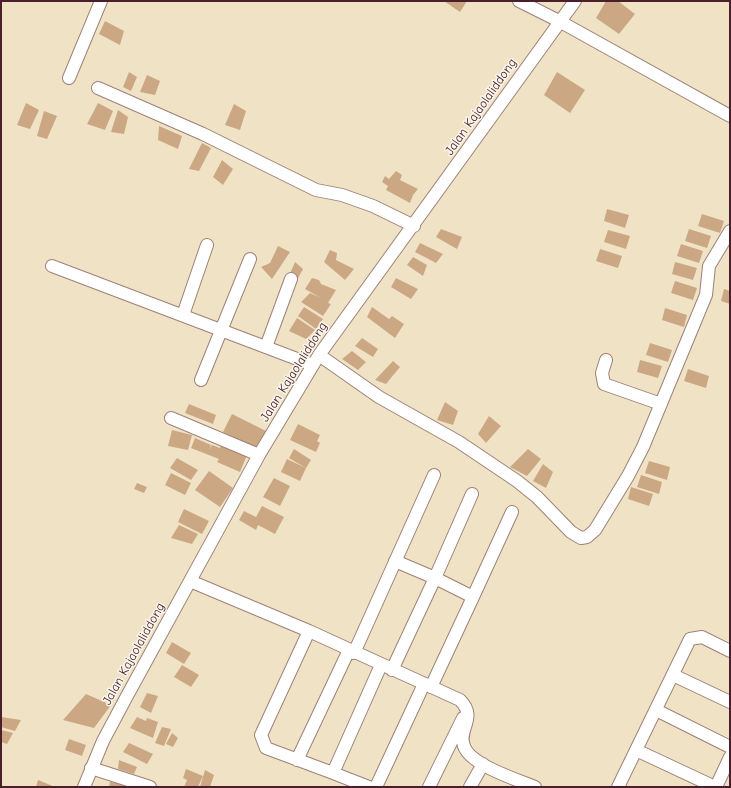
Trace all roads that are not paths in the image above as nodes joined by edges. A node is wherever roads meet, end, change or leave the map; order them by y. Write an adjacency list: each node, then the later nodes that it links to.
1 (101, 1): 5 (street)
2 (519, 1): 4 (street)
3 (575, 1): 4 (street, Jalan Kajaolaliddong)
4 (559, 21): 7 (street); 8 (street, Jalan Kajaolaliddong)
5 (69, 78)
6 (98, 88): 8 (street)
7 (730, 116)
8 (414, 226): 17 (street, Jalan Kajaolaliddong)
9 (730, 230): 20 (street)
10 (207, 245): 14 (street)
11 (250, 259): 15 (street)
12 (52, 266): 14 (street)
13 (291, 280): 16 (street)
14 (183, 315): 15 (street)
15 (222, 330): 16 (street); 19 (street)
16 (266, 347): 17 (street)
17 (316, 360): 20 (street); 22 (street, Jalan Kajaolaliddong)
18 (606, 360): 20 (street)
19 (201, 380)
20 (661, 404)
21 (171, 418): 22 (street)
22 (259, 455): 28 (street, Jalan Kajaolaliddong)
23 (434, 475): 26 (street)
24 (472, 494): 27 (street)
25 (512, 512): 29 (street)
26 (395, 561): 27 (street); 32 (street)
27 (435, 578): 29 (street); 33 (street)
28 (190, 580): 30 (street); 44 (street, Jalan Kajaolaliddong)
29 (473, 597): 35 (street)
30 (309, 632): 32 (street); 42 (street)
31 (730, 651): 34 (street)
32 (352, 652): 33 (street); 42 (street)
33 (387, 668): 35 (street); 45 (street)
34 (673, 675): 36 (street); 38 (street)
35 (428, 685): 37 (street); 50 (street)
36 (730, 702)
37 (467, 709): 43 (street); 51 (street)
38 (656, 710): 39 (street); 40 (street)
39 (730, 747)
40 (636, 750): 54 (street); 55 (street)
41 (730, 757): 55 (street)
42 (297, 760): 45 (street)
43 (483, 764): 46 (street); 52 (street)
44 (91, 768): 47 (street, Jalan Kajaolaliddong); 48 (street)
45 (332, 773): 49 (street)
46 (521, 784): 53 (street)
47 (84, 787)
48 (150, 787)
49 (369, 787)
50 (376, 787)
51 (429, 787)
52 (470, 787)
53 (535, 787)
54 (618, 787)
55 (715, 787)

